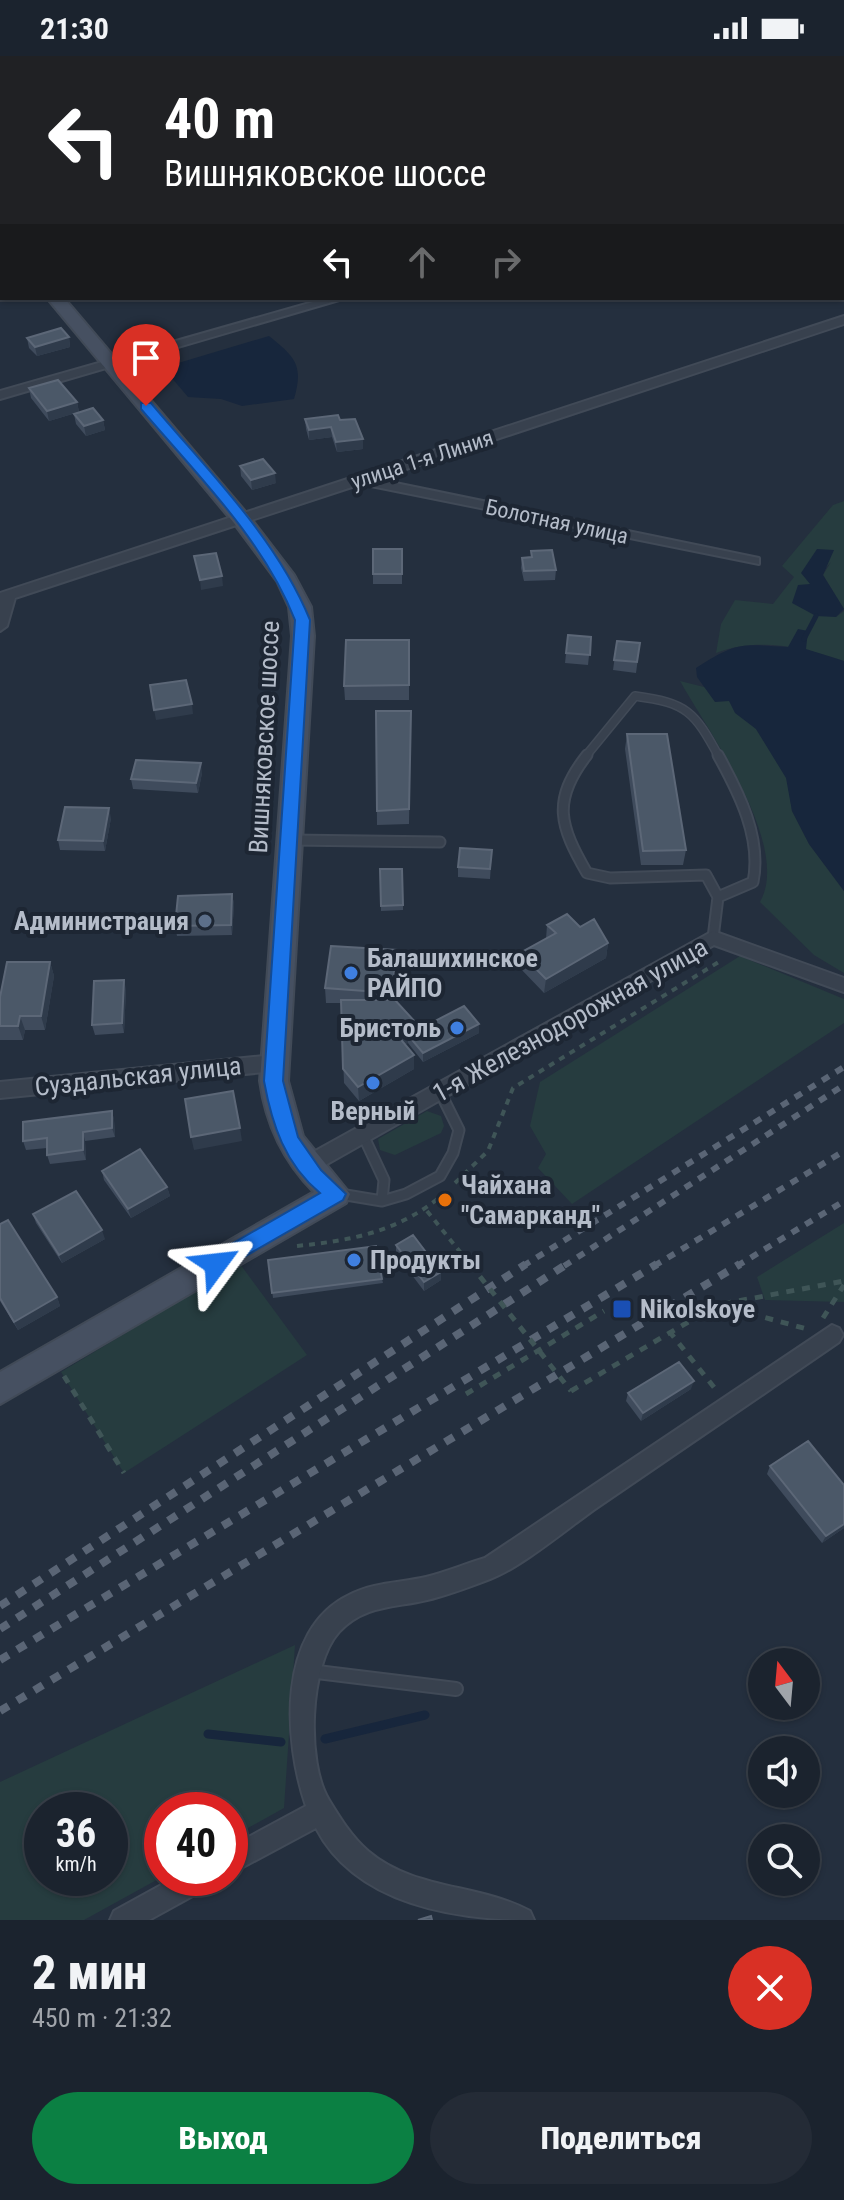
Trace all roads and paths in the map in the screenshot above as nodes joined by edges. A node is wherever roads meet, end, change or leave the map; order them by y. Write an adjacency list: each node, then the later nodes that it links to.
1 (57, 300): 4 (street, Вишняковское шоссе)
2 (333, 300): 4 (street)
3 (844, 320): 6 (street, улица 1-я Линия)
4 (110, 363): 5 (street); 7 (street, Вишняковское шоссе)
5 (0, 395)
6 (359, 480): 7 (street, улица 1-я Линия); 8 (street, Болотная улица)
7 (241, 519): 9 (street, улица 1-я Линия); 11 (street, Вишняковское шоссе)
8 (754, 561)
9 (4, 597): 10 (street)
10 (0, 626)
11 (290, 840): 12 (lane); 17 (street, Вишняковское шоссе)
12 (440, 842)
13 (718, 897): 13 (lane); 14 (lane)
14 (713, 938): 15 (street, 1-я Железнодорожная улица); 19 (street, 1-я Железнодорожная улица)
15 (740, 949): 16 (street, 1-я Железнодорожная улица); 24 (path)
16 (844, 985)
17 (275, 1063): 18 (street, Суздальская улица); 21 (street, Вишняковское шоссе)
18 (0, 1090)
19 (440, 1092): 20 (street, 1-я Железнодорожная улица); 23 (lane)
20 (363, 1135): 21 (street, 1-я Железнодорожная улица); 23 (lane)
21 (306, 1166): 22 (street, Вишняковское шоссе)
22 (336, 1194): 23 (lane); 33 (street)
23 (382, 1201)
24 (427, 1211): 25 (path); 31 (path, bridge)
25 (294, 1246)
26 (844, 1281): 27 (path)
27 (717, 1305): 29 (path); 30 (path)
28 (604, 1311): 31 (path)
29 (669, 1331): 31 (path, bridge); 35 (path)
30 (832, 1335): 37 (street)
31 (539, 1350): 34 (path)
32 (57, 1366): 36 (path)
33 (0, 1389)
34 (466, 1394)
35 (723, 1399)
36 (124, 1473)
37 (306, 1670): 38 (lane); 39 (street)
38 (456, 1689)
39 (323, 1810): 40 (street); 43 (street)
40 (248, 1851)
41 (167, 1896): 42 (street)
42 (123, 1920)
43 (521, 1920)

